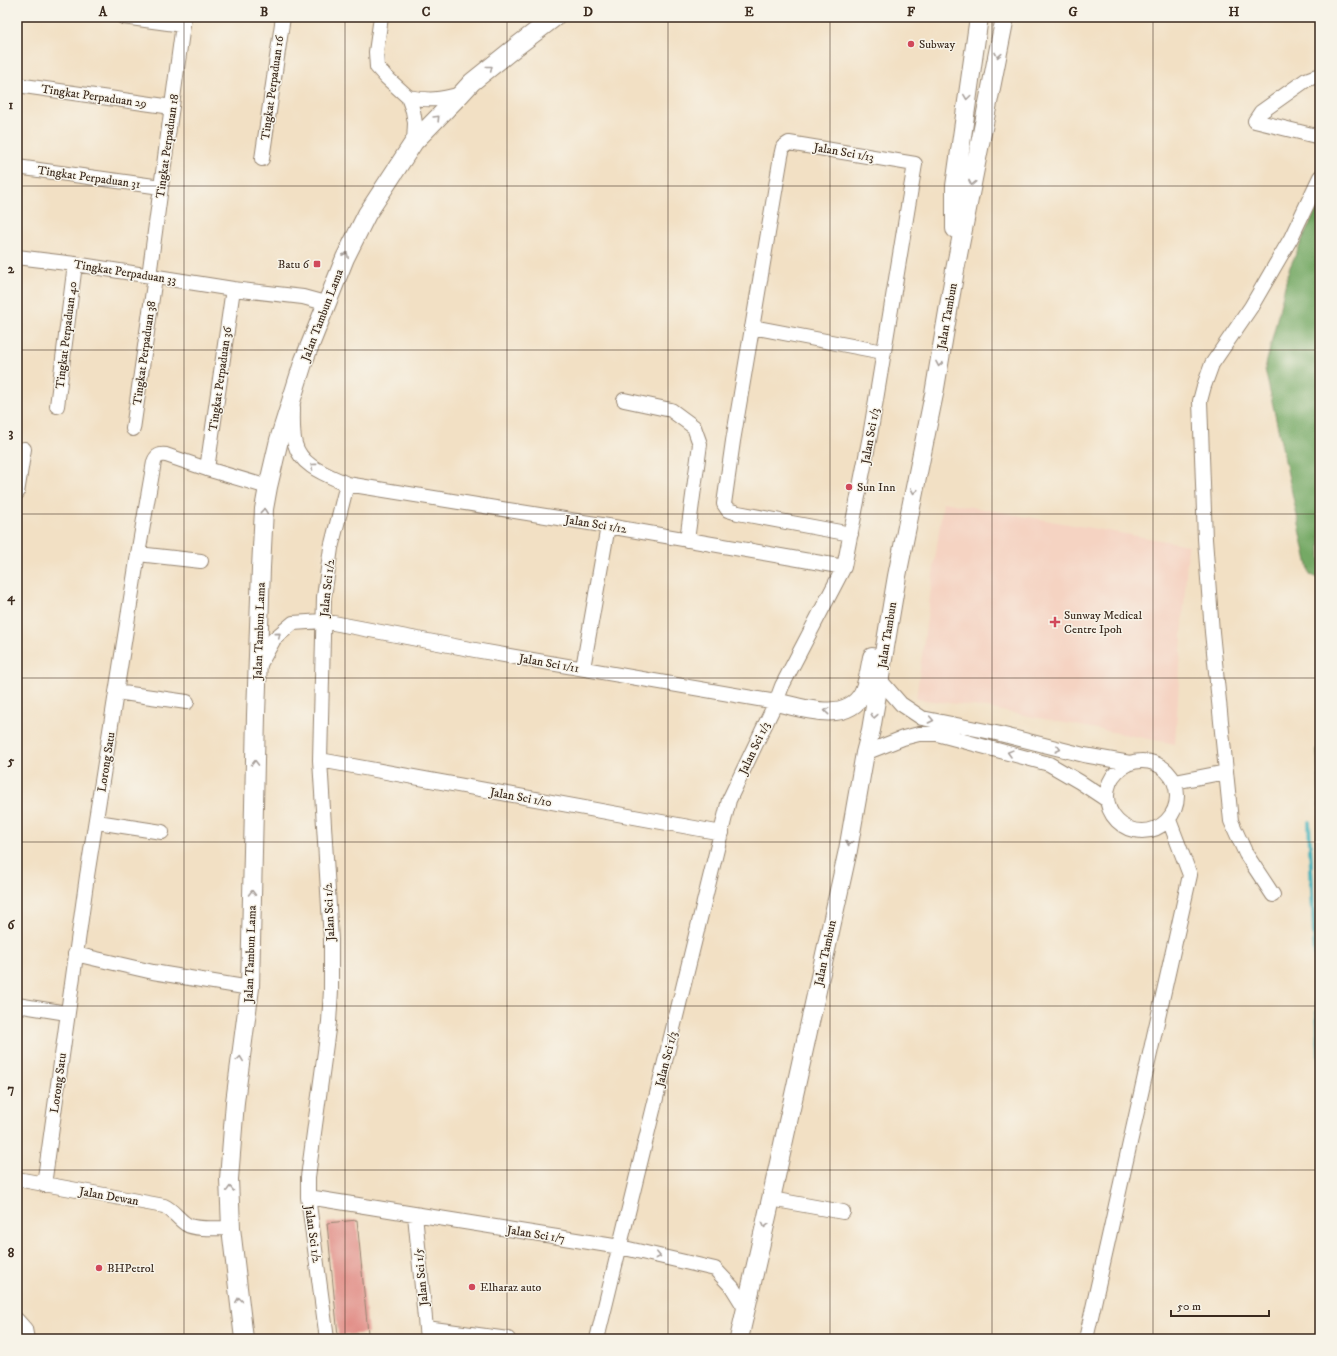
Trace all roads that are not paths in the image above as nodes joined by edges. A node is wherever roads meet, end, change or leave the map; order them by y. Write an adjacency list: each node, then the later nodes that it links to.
1 (123, 17): 7 (street)
2 (283, 17): 15 (street, Tingkat Perpaduan 16)
3 (381, 17): 11 (street)
4 (556, 17): 10 (main road, Jalan Tambun Lama, one-way to 4)
5 (979, 17): 22 (main road, one-way to 22)
6 (1005, 17): 22 (main road, Jalan Tambun, one-way to 22)
7 (183, 21): 12 (street, Tingkat Perpaduan 18)
8 (1320, 76): 13 (street)
9 (17, 85): 12 (street, Tingkat Perpaduan 29)
10 (461, 94): 11 (street); 14 (main road, Jalan Tambun Lama, one-way to 10)
11 (408, 97): 14 (street)
12 (172, 108): 19 (street, Tingkat Perpaduan 18)
13 (1320, 137)
14 (414, 142): 25 (main road, Jalan Tambun Lama, one-way to 14)
15 (262, 159)
16 (915, 164): 26 (street, Jalan Sci 1/13); 27 (street, Jalan Sci 1/3)
17 (17, 167): 19 (street, Tingkat Perpaduan 31)
18 (1320, 177): 55 (street)
19 (161, 187): 23 (street, Tingkat Perpaduan 18)
20 (17, 257): 21 (street, Tingkat Perpaduan 33)
21 (75, 264): 23 (street, Tingkat Perpaduan 33); 30 (street, Tingkat Perpaduan 40)
22 (955, 270): 44 (main road, Jalan Tambun, one-way to 44)
23 (152, 276): 24 (street, Tingkat Perpaduan 33); 31 (street, Tingkat Perpaduan 38)
24 (233, 289): 25 (street, Tingkat Perpaduan 33); 33 (street, Tingkat Perpaduan 36)
25 (325, 303): 28 (main road, Jalan Tambun Lama)
26 (752, 327): 27 (street); 39 (street)
27 (883, 352): 39 (street, Jalan Sci 1/3)
28 (293, 395): 35 (main road, Jalan Tambun Lama); 36 (street, Jalan Sci 1/12, one-way to 28)
29 (624, 400): 40 (street)
30 (57, 406)
31 (133, 429)
32 (24, 449): 34 (street)
33 (207, 469): 35 (street, Lorong Satu); 41 (street, Lorong Satu)
34 (18, 478): 37 (street)
35 (270, 479): 46 (main road, Jalan Tambun Lama, one-way to 35)
36 (347, 484): 38 (street, Jalan Sci 1/12); 45 (street, Jalan Sci 1/2)
37 (17, 493)
38 (608, 526): 40 (street, Jalan Sci 1/12); 47 (street)
39 (850, 534): 43 (street, Jalan Sci 1/3)
40 (687, 540): 43 (street, Jalan Sci 1/12)
41 (138, 554): 42 (street); 49 (street, Lorong Satu)
42 (201, 561)
43 (844, 567): 51 (street, Jalan Sci 1/3)
44 (897, 576): 48 (main road, Jalan Tambun); 51 (main road, one-way to 51)
45 (323, 621): 46 (street, Jalan Sci 1/11, one-way to 45); 47 (street, Jalan Sci 1/11); 53 (street, Jalan Sci 1/2)
46 (257, 668): 64 (main road, Jalan Tambun Lama, one-way to 46)
47 (583, 668): 51 (street, Jalan Sci 1/11)
48 (880, 680): 52 (main road, Jalan Tambun, one-way to 52); 54 (street, one-way to 54)
49 (116, 692): 50 (street); 59 (street, Lorong Satu)
50 (187, 702)
51 (776, 702): 61 (street, Jalan Sci 1/3)
52 (865, 753): 57 (street, one-way to 52); 70 (main road, Jalan Tambun, one-way to 70)
53 (320, 760): 61 (street, Jalan Sci 1/10); 69 (street, Jalan Sci 1/2)
54 (1130, 763): 56 (street); 57 (street)
55 (1226, 772): 56 (street); 62 (street)
56 (1175, 782): 58 (street)
57 (1107, 800): 58 (street)
58 (1169, 820): 84 (street)
59 (97, 822): 60 (street); 63 (street, Lorong Satu)
60 (162, 832)
61 (722, 833): 74 (street, Jalan Sci 1/3)
62 (1273, 895)
63 (75, 954): 64 (street); 66 (street, Lorong Satu)
64 (250, 988): 73 (main road, Jalan Tambun Lama, one-way to 64)
65 (17, 1005): 66 (street)
66 (67, 1013): 68 (street, Lorong Satu)
67 (17, 1179): 68 (street, Jalan Dewan)
68 (44, 1185): 73 (street, Jalan Dewan)
69 (308, 1197): 72 (street, Jalan Sci 1/7); 80 (street, Jalan Sci 1/2)
70 (771, 1199): 71 (street); 75 (main road, Jalan Tambun, one-way to 75)
71 (843, 1212)
72 (415, 1215): 74 (street, Jalan Sci 1/7); 77 (street, Jalan Sci 1/5)
73 (231, 1228): 79 (main road, Jalan Tambun Lama, one-way to 73)
74 (620, 1248): 75 (street, Jalan Sci 1/7, one-way to 75); 82 (street, Jalan Sci 1/3)
75 (745, 1308): 83 (main road, Jalan Tambun)
76 (17, 1320): 78 (street)
77 (427, 1333): 81 (street)
78 (27, 1339)
79 (244, 1339)
80 (327, 1339)
81 (508, 1339)
82 (598, 1339)
83 (739, 1339)
84 (1086, 1339)

